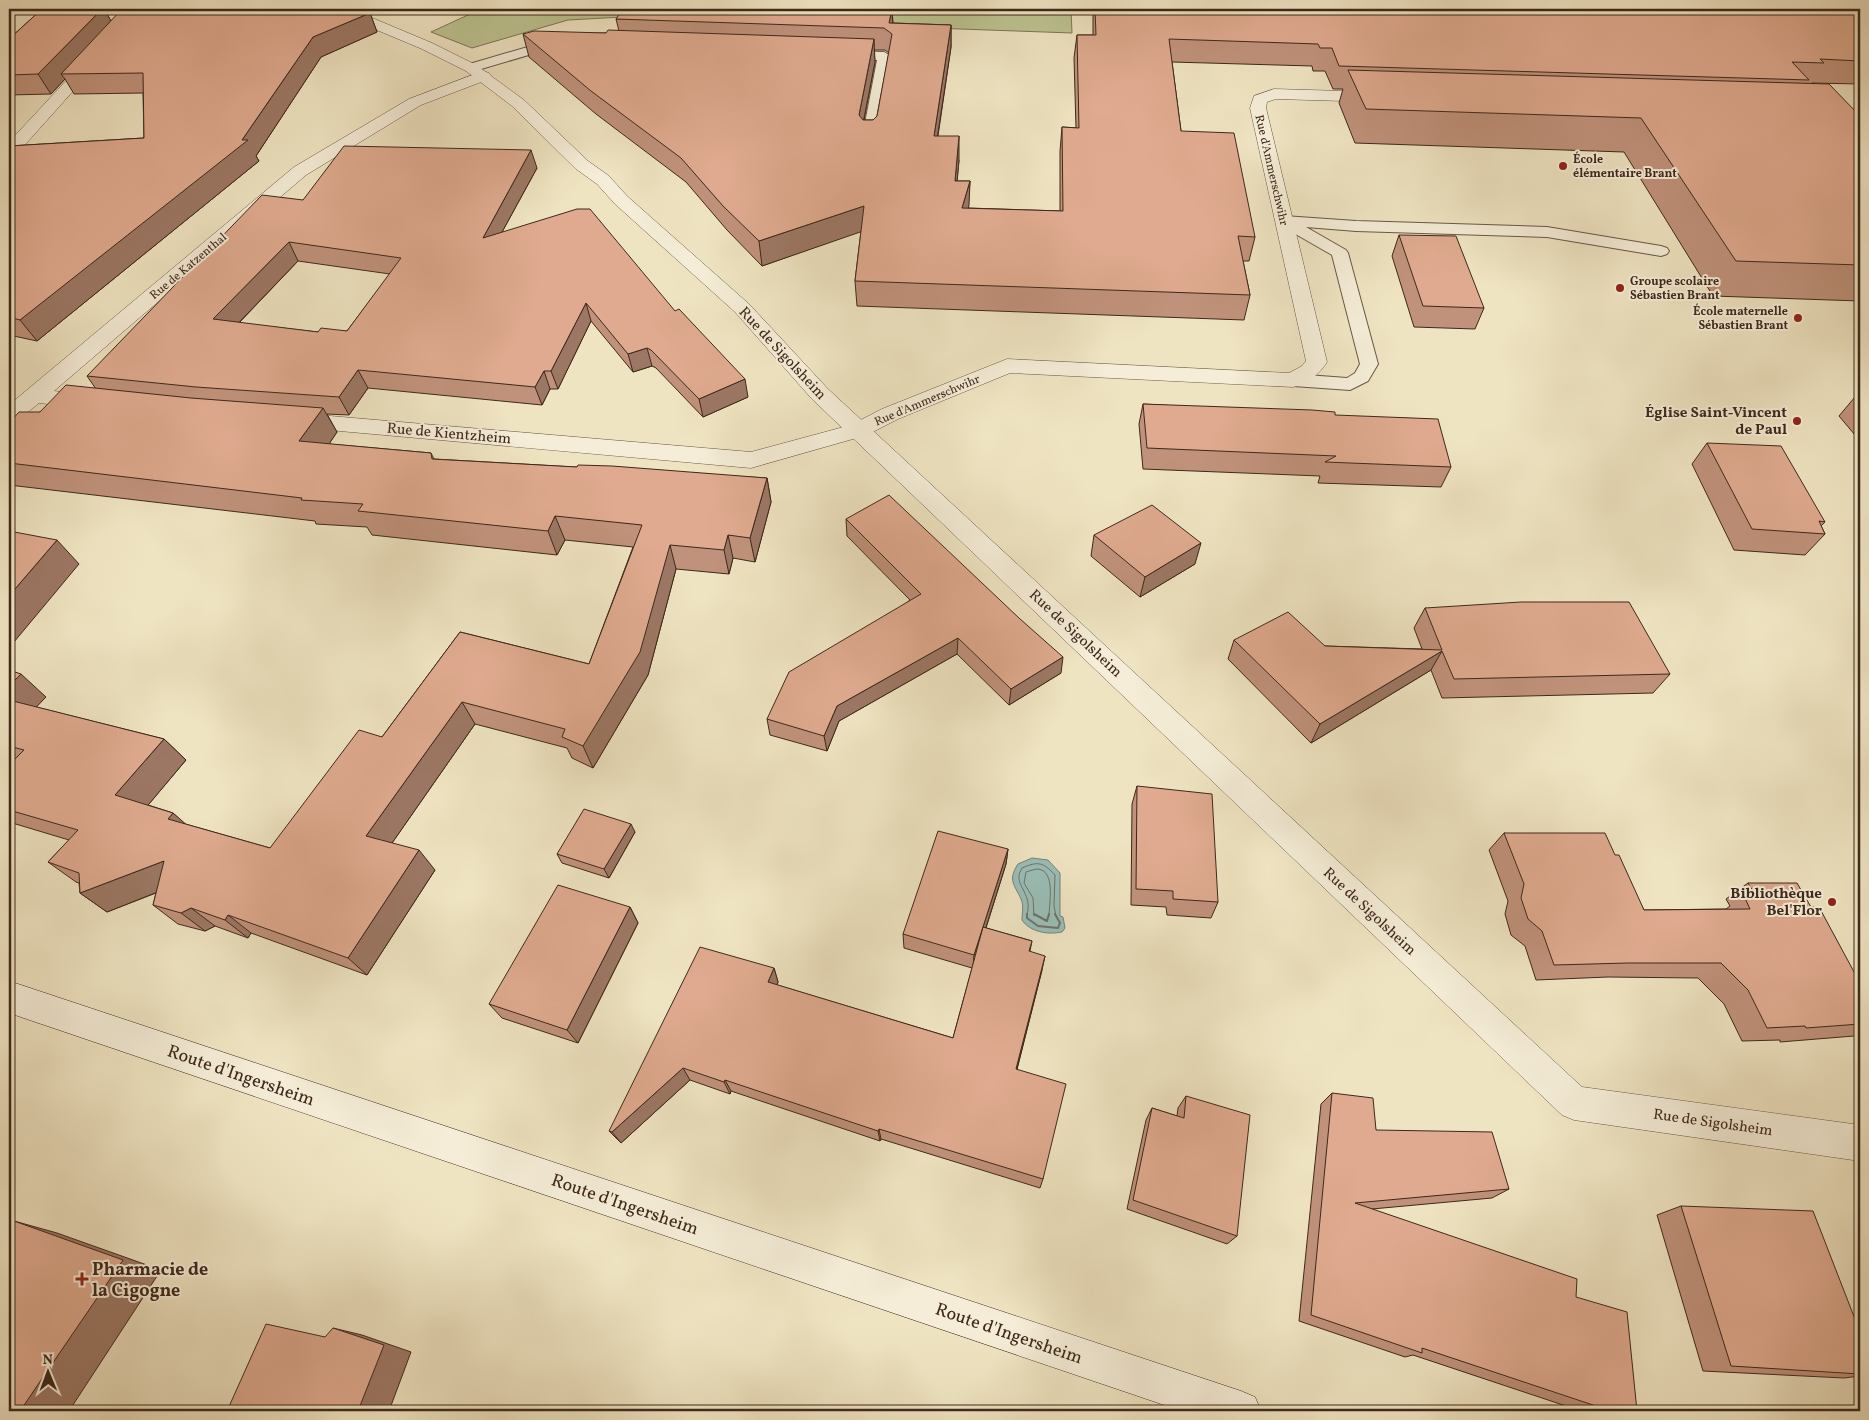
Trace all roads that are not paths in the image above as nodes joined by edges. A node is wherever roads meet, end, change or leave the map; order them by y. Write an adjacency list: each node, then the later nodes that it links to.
1 (100, 9): 4 (street)
2 (189, 9): 4 (street)
3 (339, 9): 9 (street, Rue de Sigolsheim)
4 (140, 10): 5 (street)
5 (127, 24)
6 (107, 45): 12 (street)
7 (578, 46): 9 (lane)
8 (825, 54): 11 (lane)
9 (477, 72): 16 (street, Rue de Katzenthal); 20 (street, Rue de Sigolsheim)
10 (1393, 98): 13 (street, Rue d'Ammerschwihr)
11 (870, 139)
12 (9, 152)
13 (1284, 222): 14 (lane); 15 (street, Rue d'Ammerschwihr); 15 (lane)
14 (1661, 251)
15 (1293, 380): 20 (street, Rue d'Ammerschwihr)
16 (35, 396): 17 (street); 18 (street, Rue de Katzenthal)
17 (112, 404)
18 (9, 416)
19 (274, 419): 20 (street, Rue de Kientzheim)
20 (859, 430): 22 (street, Rue de Sigolsheim)
21 (9, 997): 23 (street, Route d'Ingersheim)
22 (1860, 1142)
23 (1242, 1411)

